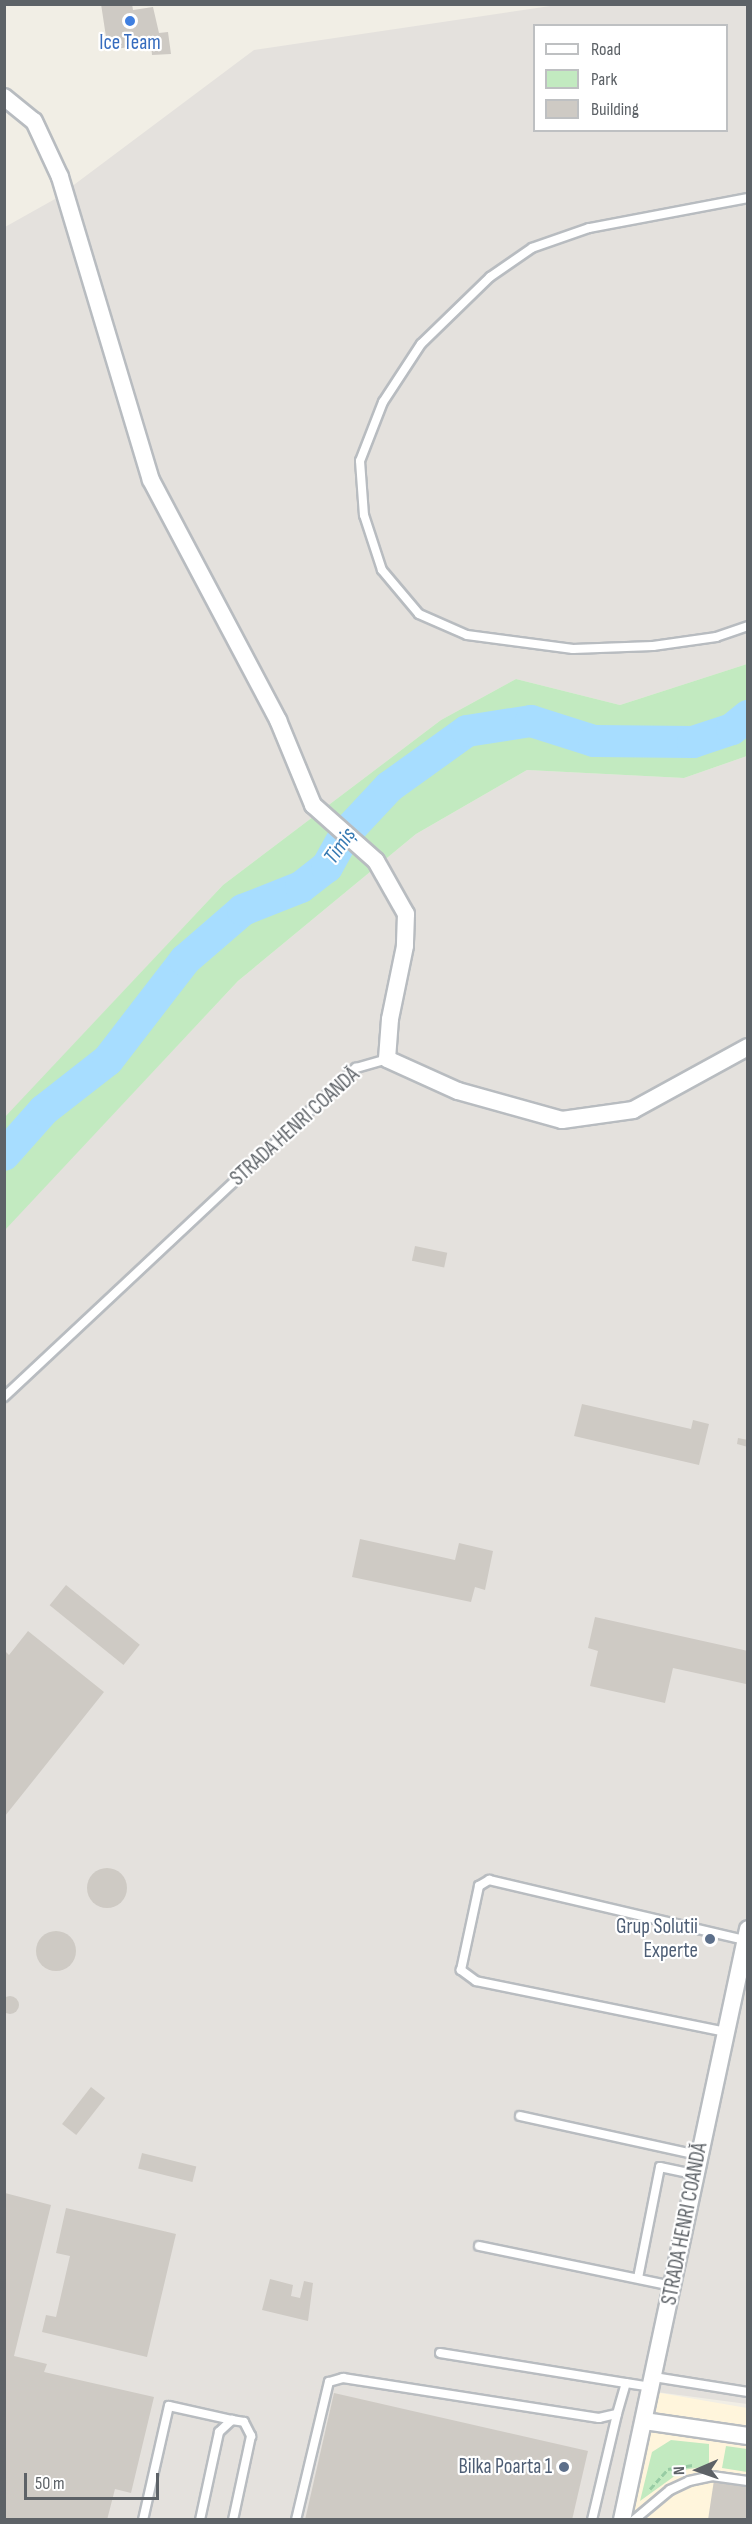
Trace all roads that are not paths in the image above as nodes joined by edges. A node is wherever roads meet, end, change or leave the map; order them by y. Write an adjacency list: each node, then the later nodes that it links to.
1 (4, 97): 5 (street)
2 (747, 198): 3 (lane)
3 (747, 626)
4 (747, 1047): 5 (street)
5 (387, 1059): 6 (lane, STRADA HENRI COANDĂ)
6 (4, 1397)
7 (746, 1935): 8 (street, STRADA HENRI COANDĂ); 8 (lane)
8 (726, 2032): 10 (street, STRADA HENRI COANDĂ)
9 (520, 2116): 10 (lane)
10 (698, 2155): 11 (street, STRADA HENRI COANDĂ)
11 (694, 2174): 13 (lane); 14 (street, STRADA HENRI COANDĂ)
12 (479, 2246): 13 (lane)
13 (638, 2278): 14 (lane)
14 (672, 2286): 16 (street, STRADA HENRI COANDĂ)
15 (440, 2353): 17 (lane)
16 (652, 2382): 17 (lane); 18 (lane); 21 (street, STRADA HENRI COANDĂ)
17 (626, 2383): 19 (lane)
18 (747, 2392)
19 (617, 2415): 27 (lane); 28 (lane)
20 (232, 2420): 24 (lane); 25 (lane); 26 (lane)
21 (644, 2421): 22 (street); 29 (street, STRADA HENRI COANDĂ)
22 (747, 2436)
23 (747, 2481): 30 (lane)
24 (143, 2520)
25 (200, 2520)
26 (232, 2520)
27 (296, 2520)
28 (592, 2520)
29 (622, 2520)
30 (634, 2520)

